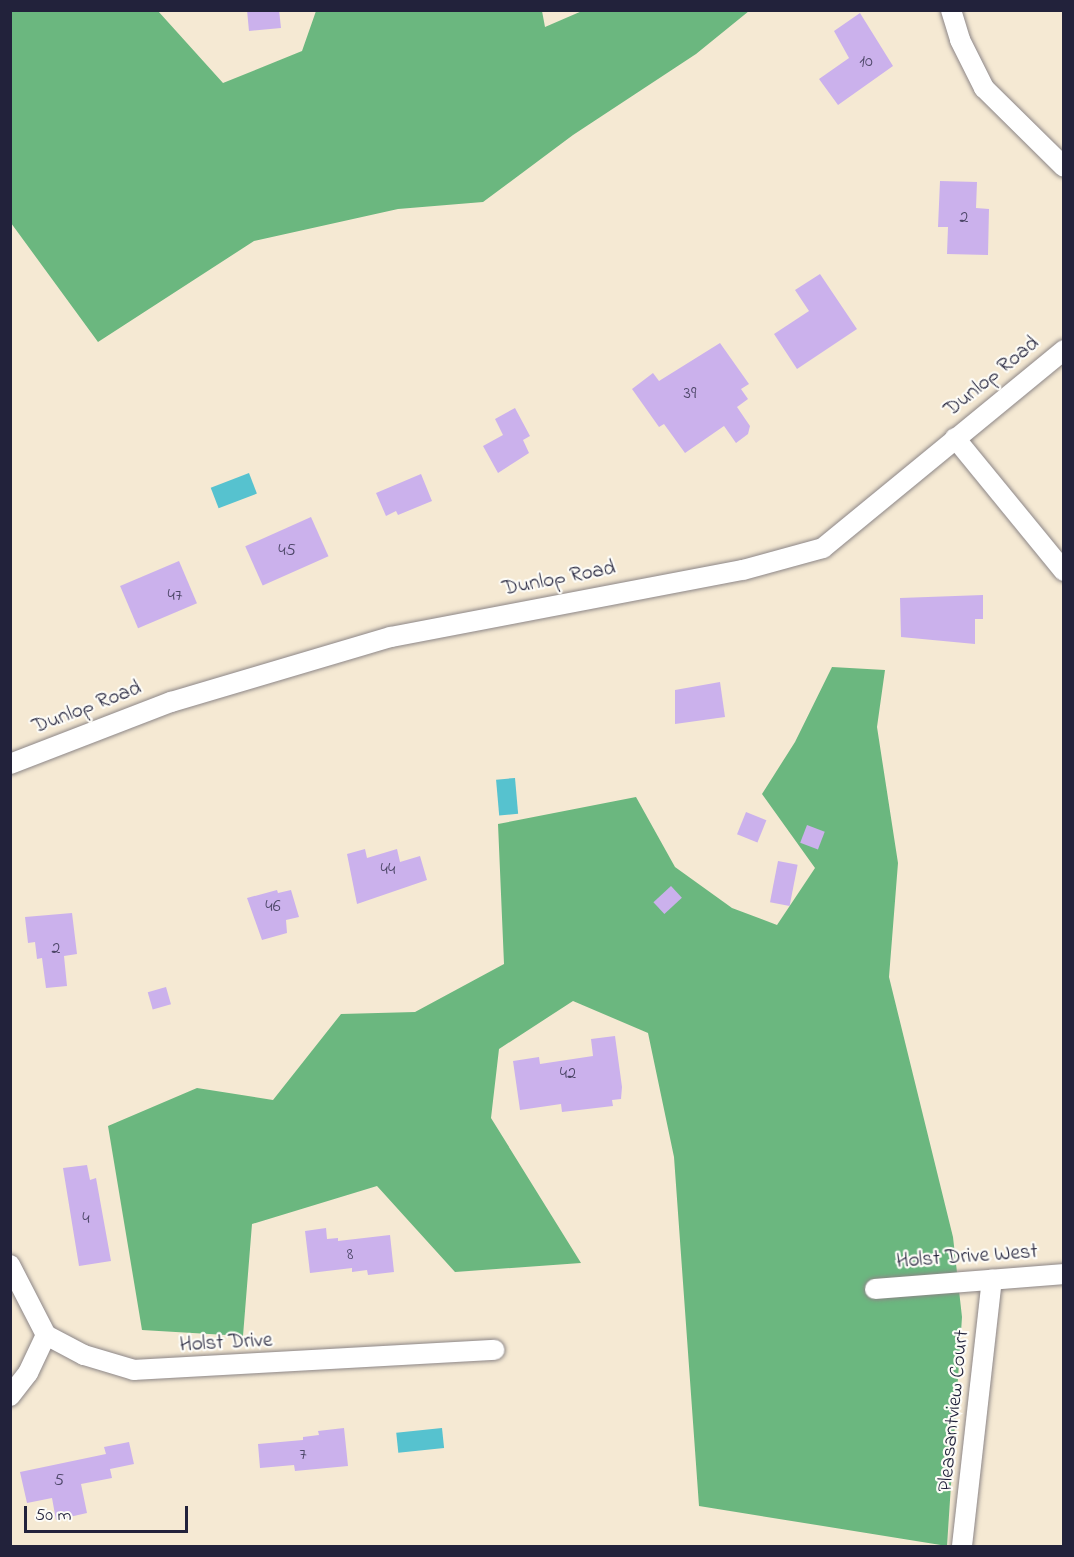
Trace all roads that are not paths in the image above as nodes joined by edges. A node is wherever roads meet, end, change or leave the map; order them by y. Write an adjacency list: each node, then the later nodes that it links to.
1 (951, 10): 2 (street)
2 (1064, 167)
3 (1064, 350): 4 (street, Dunlop Road)
4 (956, 438): 5 (street); 6 (street, Dunlop Road)
5 (1064, 571)
6 (10, 764)
7 (10, 1265): 11 (street)
8 (1064, 1274): 9 (street, Holst Drive West)
9 (992, 1280): 10 (street, Holst Drive West); 14 (street, Pleasantview Court)
10 (875, 1289)
11 (46, 1335): 12 (street, Holst Drive); 13 (street)
12 (494, 1350)
13 (10, 1395)
14 (962, 1546)

